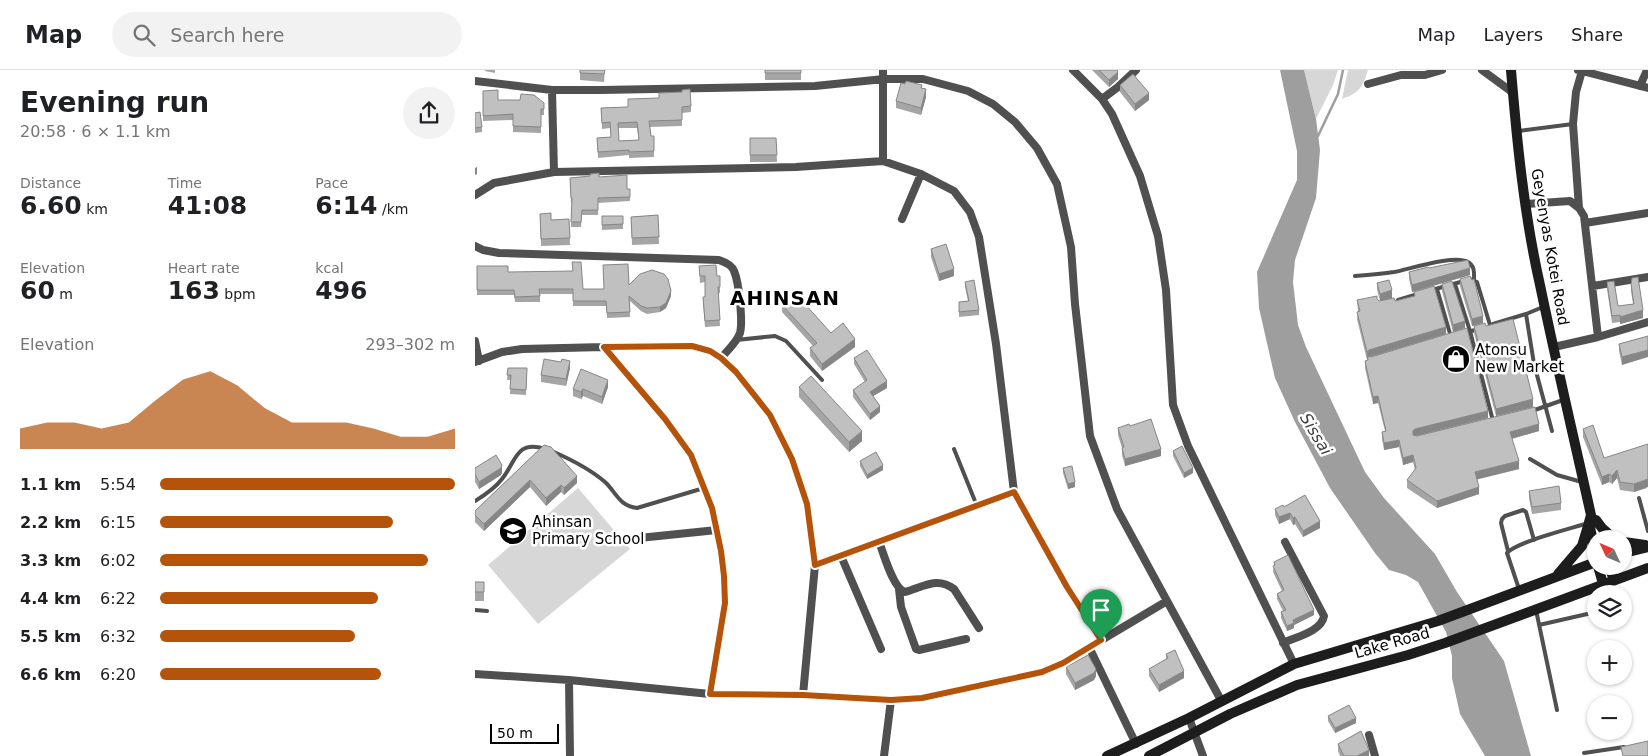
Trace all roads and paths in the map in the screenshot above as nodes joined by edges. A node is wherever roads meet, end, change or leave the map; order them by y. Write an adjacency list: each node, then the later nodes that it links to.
1 (883, 70): 9 (street)
2 (1073, 70): 15 (street)
3 (1136, 70): 15 (street)
4 (1443, 70): 11 (street)
5 (1482, 70): 14 (street)
6 (1511, 70): 14 (main road, Geyenyas Kotei Road)
7 (1580, 70): 12 (street); 16 (street)
8 (1647, 70): 12 (street)
9 (883, 80): 13 (street); 18 (street); 90 (street)
10 (475, 81): 13 (street)
11 (1368, 84)
12 (1644, 87)
13 (552, 90): 19 (street)
14 (1513, 92): 17 (main road, Geyenyas Kotei Road)
15 (1102, 99): 99 (street)
16 (1573, 124): 17 (lane); 23 (street)
17 (1516, 132): 22 (main road, Geyenyas Kotei Road)
18 (883, 161): 19 (street); 20 (street)
19 (554, 172): 21 (street)
20 (921, 174): 25 (street); 61 (street)
21 (475, 195)
22 (1526, 204): 23 (street); 35 (main road, Geyenyas Kotei Road)
23 (1579, 208): 26 (street)
24 (1648, 213): 26 (street)
25 (902, 219)
26 (1585, 223): 32 (street)
27 (475, 246): 42 (street)
28 (1355, 276): 30 (lane)
29 (1648, 277): 32 (street)
30 (1474, 280): 31 (lane); 38 (lane)
31 (1455, 284): 33 (lane); 39 (lane)
32 (1593, 286): 41 (street)
33 (1437, 289): 34 (lane); 40 (lane)
34 (1390, 302)
35 (1545, 306): 36 (lane); 46 (main road, Geyenyas Kotei Road)
36 (1527, 314): 38 (lane); 51 (lane)
37 (1648, 322): 41 (street)
38 (1490, 325): 39 (lane)
39 (1470, 331): 40 (lane); 54 (lane)
40 (1451, 337): 43 (lane)
41 (1598, 337): 46 (street)
42 (736, 340): 47 (street); 49 (lane)
43 (1442, 340)
44 (475, 341): 48 (street)
45 (604, 347): 47 (street); 48 (street); 60 (street)
46 (1554, 347): 50 (main road, Geyenyas Kotei Road)
47 (721, 358): 80 (street)
48 (477, 361)
49 (822, 380)
50 (1566, 399): 51 (lane); 59 (main road, Geyenyas Kotei Road)
51 (1547, 407): 52 (lane); 56 (lane)
52 (1529, 412)
53 (1502, 419): 54 (lane)
54 (1493, 421): 55 (lane)
55 (1483, 423)
56 (1552, 431)
57 (954, 449): 64 (lane)
58 (1530, 459): 59 (lane)
59 (1584, 483): 65 (main road, Geyenyas Kotei Road)
60 (704, 488): 63 (lane); 66 (street)
61 (1014, 492): 64 (street); 98 (street)
62 (1639, 498): 70 (lane)
63 (475, 501)
64 (977, 506): 73 (street)
65 (1592, 519): 67 (main road); 68 (main road); 69 (main road); 72 (lane); 85 (main road)
66 (717, 530): 71 (street); 105 (street)
67 (1593, 530)
68 (1597, 530)
69 (1604, 530)
70 (1648, 531)
71 (639, 538)
72 (1534, 540): 78 (lane); 78 (lane)
73 (879, 542): 79 (street); 88 (street)
74 (1285, 542): 99 (street)
75 (1633, 544): 76 (main road)
76 (1648, 546): 77 (main road)
77 (1633, 550)
78 (1508, 551): 89 (lane)
79 (841, 556): 80 (street); 101 (street)
80 (815, 565): 106 (street)
81 (1587, 565): 85 (main road, Lake Road)
82 (1648, 568): 86 (main road, Lake Road)
83 (1601, 575): 87 (main road)
84 (1612, 575): 86 (main road)
85 (1556, 576): 89 (main road, Lake Road)
86 (1614, 580): 87 (main road, Lake Road)
87 (1603, 584): 91 (main road, Lake Road)
88 (899, 589): 96 (street); 97 (street)
89 (1519, 591): 102 (main road, Lake Road)
90 (1167, 601): 98 (street); 108 (street)
91 (1536, 609): 95 (lane); 111 (main road, Lake Road)
92 (475, 610): 93 (lane)
93 (487, 610)
94 (1587, 614): 95 (lane)
95 (1539, 625): 109 (lane)
96 (979, 628)
97 (966, 639)
98 (1101, 640): 100 (street)
99 (1283, 643): 102 (street)
100 (1089, 647): 107 (street); 113 (street)
101 (881, 649)
102 (1294, 664): 108 (main road, Lake Road)
103 (475, 674): 104 (street)
104 (569, 680): 105 (street); 116 (street)
105 (710, 694): 106 (street)
106 (803, 695): 107 (street)
107 (891, 700): 117 (street)
108 (1222, 702): 110 (main road, Lake Road)
109 (1557, 710)
110 (1189, 718): 111 (street); 113 (main road, Lake Road)
111 (1194, 732): 119 (main road, Lake Road); 120 (street)
112 (1369, 735): 121 (street)
113 (1136, 744): 118 (main road, Lake Road)
114 (1630, 746): 115 (lane)
115 (1584, 753)
116 (570, 756)
117 (884, 756)
118 (1107, 756)
119 (1149, 756)
120 (1203, 756)
121 (1375, 756)

